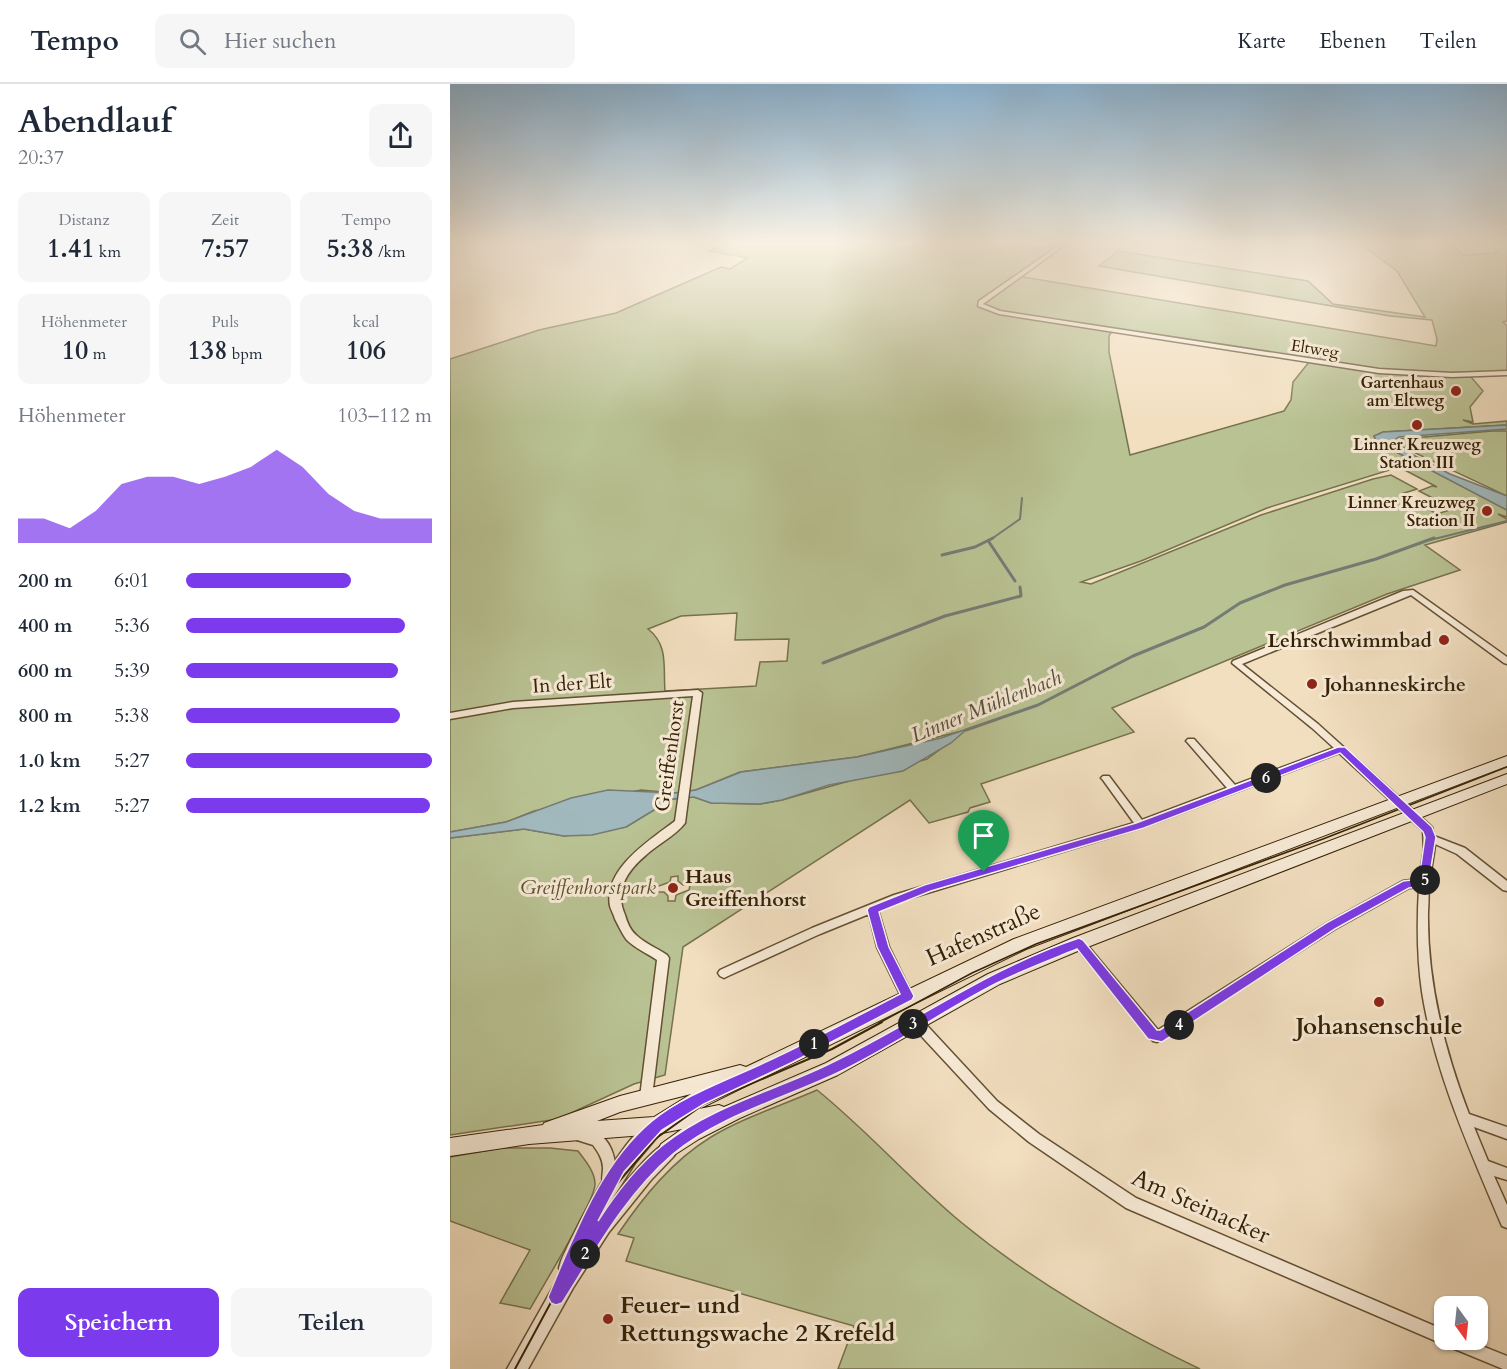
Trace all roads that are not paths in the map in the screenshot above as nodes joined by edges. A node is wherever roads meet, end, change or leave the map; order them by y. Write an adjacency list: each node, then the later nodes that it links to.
1 (981, 302): 2 (street, Eltweg)
2 (1507, 373)
3 (1507, 661): 7 (street)
4 (698, 693): 5 (street, In der Elt); 24 (street, Greiffenhorst)
5 (450, 716)
6 (1191, 741): 11 (street)
7 (1341, 749): 11 (street); 12 (street)
8 (1507, 761): 12 (main road, Hafenstraße)
9 (1107, 778): 14 (street)
10 (1507, 779): 13 (main road, Hafenstraße)
11 (1234, 790): 14 (street)
12 (1397, 801): 13 (street); 21 (main road, Hafenstraße)
13 (1412, 815): 15 (street); 19 (main road, Hafenstraße)
14 (1140, 825): 18 (street)
15 (1430, 837): 16 (street); 17 (street)
16 (1424, 883): 19 (street); 27 (street)
17 (1507, 887)
18 (873, 910): 20 (street); 21 (street)
19 (1079, 943): 22 (main road, Hafenstraße)
20 (724, 973)
21 (908, 996): 23 (main road, Hafenstraße)
22 (916, 1022): 26 (main road, Hafenstraße); 39 (street, Am Steinacker)
23 (788, 1058): 24 (main road); 28 (main road, Hafenstraße)
24 (646, 1097): 25 (main road)
25 (609, 1108): 30 (main road); 31 (street)
26 (733, 1112): 28 (main road); 33 (main road, Hafenstraße)
27 (1465, 1118): 29 (street); 34 (street)
28 (657, 1125): 31 (main road); 36 (street, Hafenstraße)
29 (1507, 1133)
30 (529, 1135): 31 (main road); 32 (main road)
31 (597, 1135): 36 (street)
32 (450, 1147)
33 (668, 1150): 38 (street, Hafenstraße)
34 (1484, 1166): 35 (street); 37 (street)
35 (1507, 1174)
36 (599, 1201): 38 (street, Hafenstraße)
37 (1507, 1221)
38 (556, 1297): 42 (street, Hafenstraße)
39 (1434, 1333)
40 (1475, 1350): 41 (street)
41 (1507, 1363)
42 (517, 1369)

